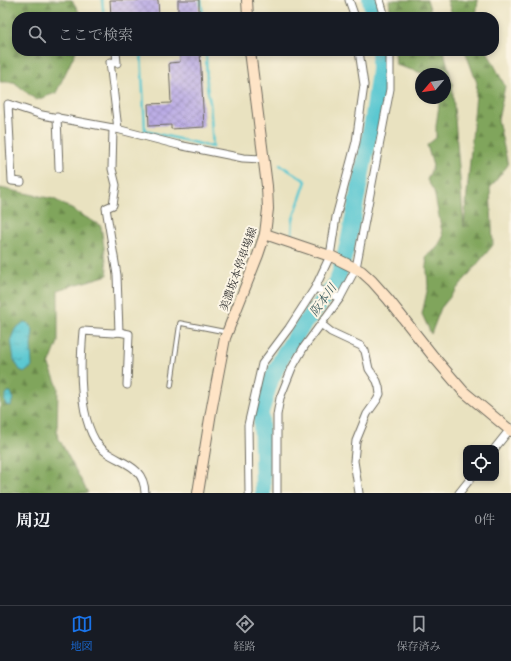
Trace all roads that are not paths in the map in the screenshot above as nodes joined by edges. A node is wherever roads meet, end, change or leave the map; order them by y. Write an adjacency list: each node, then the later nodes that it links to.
1 (246, 0): 4 (main road)
2 (349, 0): 5 (street)
3 (380, 0): 6 (street)
4 (247, 12)
5 (353, 12)
6 (384, 12)
7 (116, 56): 12 (street)
8 (251, 56): 13 (main road, 美濃坂本停車場線)
9 (360, 56): 17 (street)
10 (390, 56): 18 (street)
11 (57, 117): 12 (street); 14 (street); 15 (street)
12 (116, 128): 13 (street); 22 (street)
13 (263, 159): 16 (main road, 美濃坂本停車場線)
14 (60, 168)
15 (21, 182)
16 (265, 234): 17 (main road); 23 (main road, 美濃坂本停車場線)
17 (332, 257): 18 (main road); 19 (street)
18 (354, 267): 20 (street); 26 (main road)
19 (315, 288): 20 (street); 31 (street)
20 (340, 298): 21 (street)
21 (321, 324): 32 (street); 33 (street)
22 (119, 332): 24 (street); 29 (street)
23 (227, 333): 25 (lane); 30 (main road, 美濃坂本停車場線)
24 (127, 385)
25 (172, 386)
26 (511, 429): 27 (street)
27 (498, 445)
28 (469, 481): 34 (street)
29 (145, 493)
30 (198, 493)
31 (249, 493)
32 (277, 493)
33 (359, 493)
34 (459, 493)

